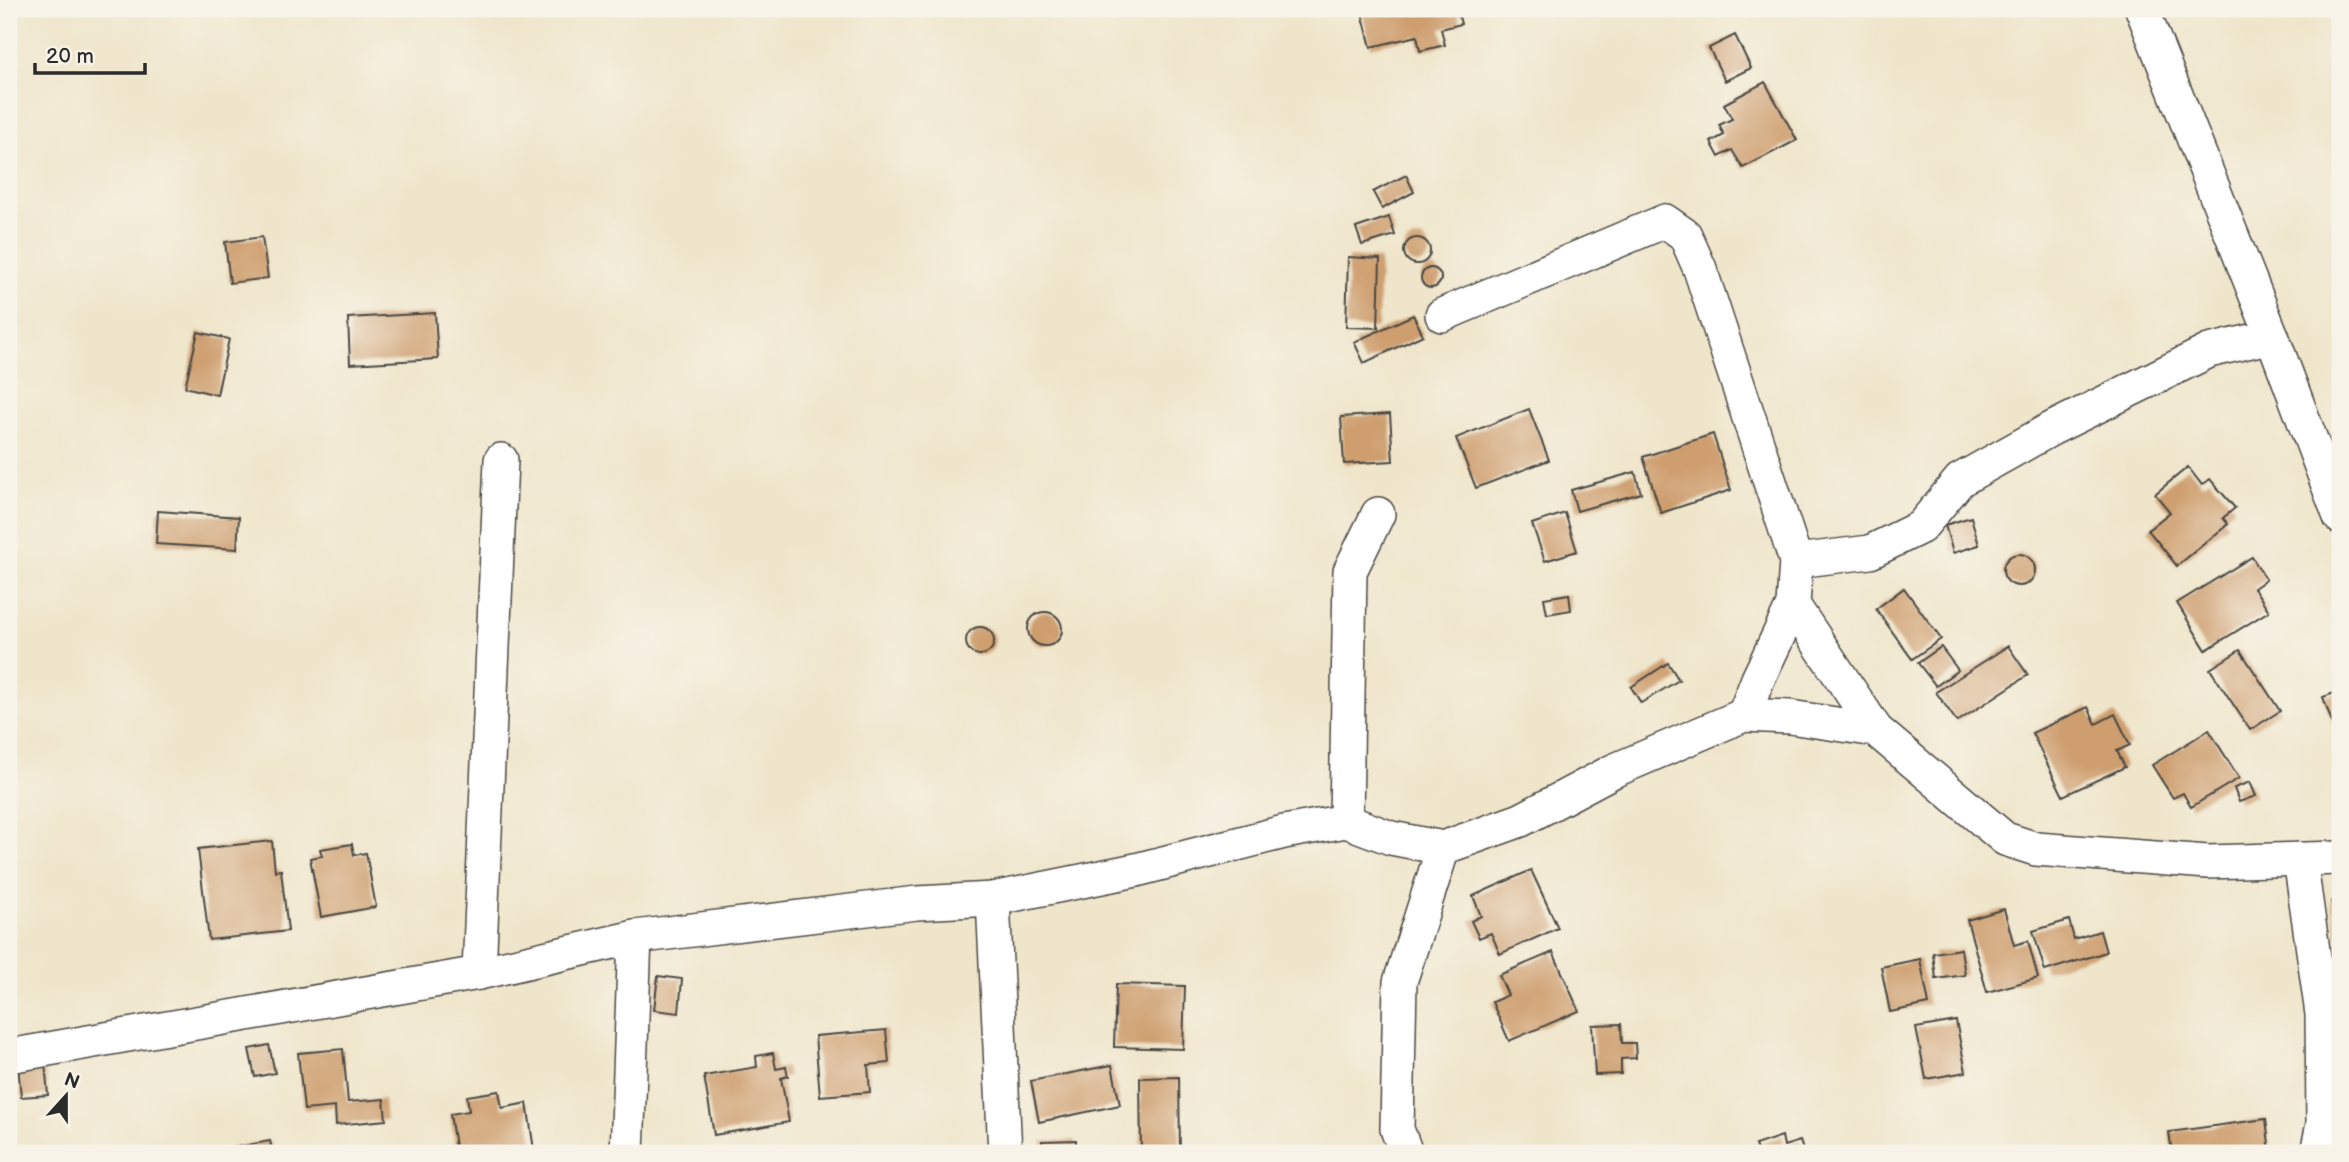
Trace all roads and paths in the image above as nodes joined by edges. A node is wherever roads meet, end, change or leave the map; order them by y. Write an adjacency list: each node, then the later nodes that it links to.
1 (2142, 9): 3 (street)
2 (1441, 315): 7 (street)
3 (2272, 336): 6 (street); 7 (street)
4 (501, 460): 17 (street)
5 (1378, 514): 11 (street)
6 (2340, 517)
7 (1796, 561): 8 (street)
8 (1793, 605): 9 (street); 10 (street)
9 (1744, 715): 10 (street); 12 (street)
10 (1876, 730): 14 (street)
11 (1346, 821): 12 (street); 15 (street)
12 (1443, 848): 21 (street)
13 (2340, 858): 14 (street)
14 (2300, 859): 22 (street)
15 (993, 899): 16 (street); 20 (street)
16 (635, 937): 17 (street); 19 (street)
17 (479, 973): 18 (street)
18 (9, 1056)
19 (627, 1153)
20 (1005, 1153)
21 (1406, 1153)
22 (2317, 1153)

